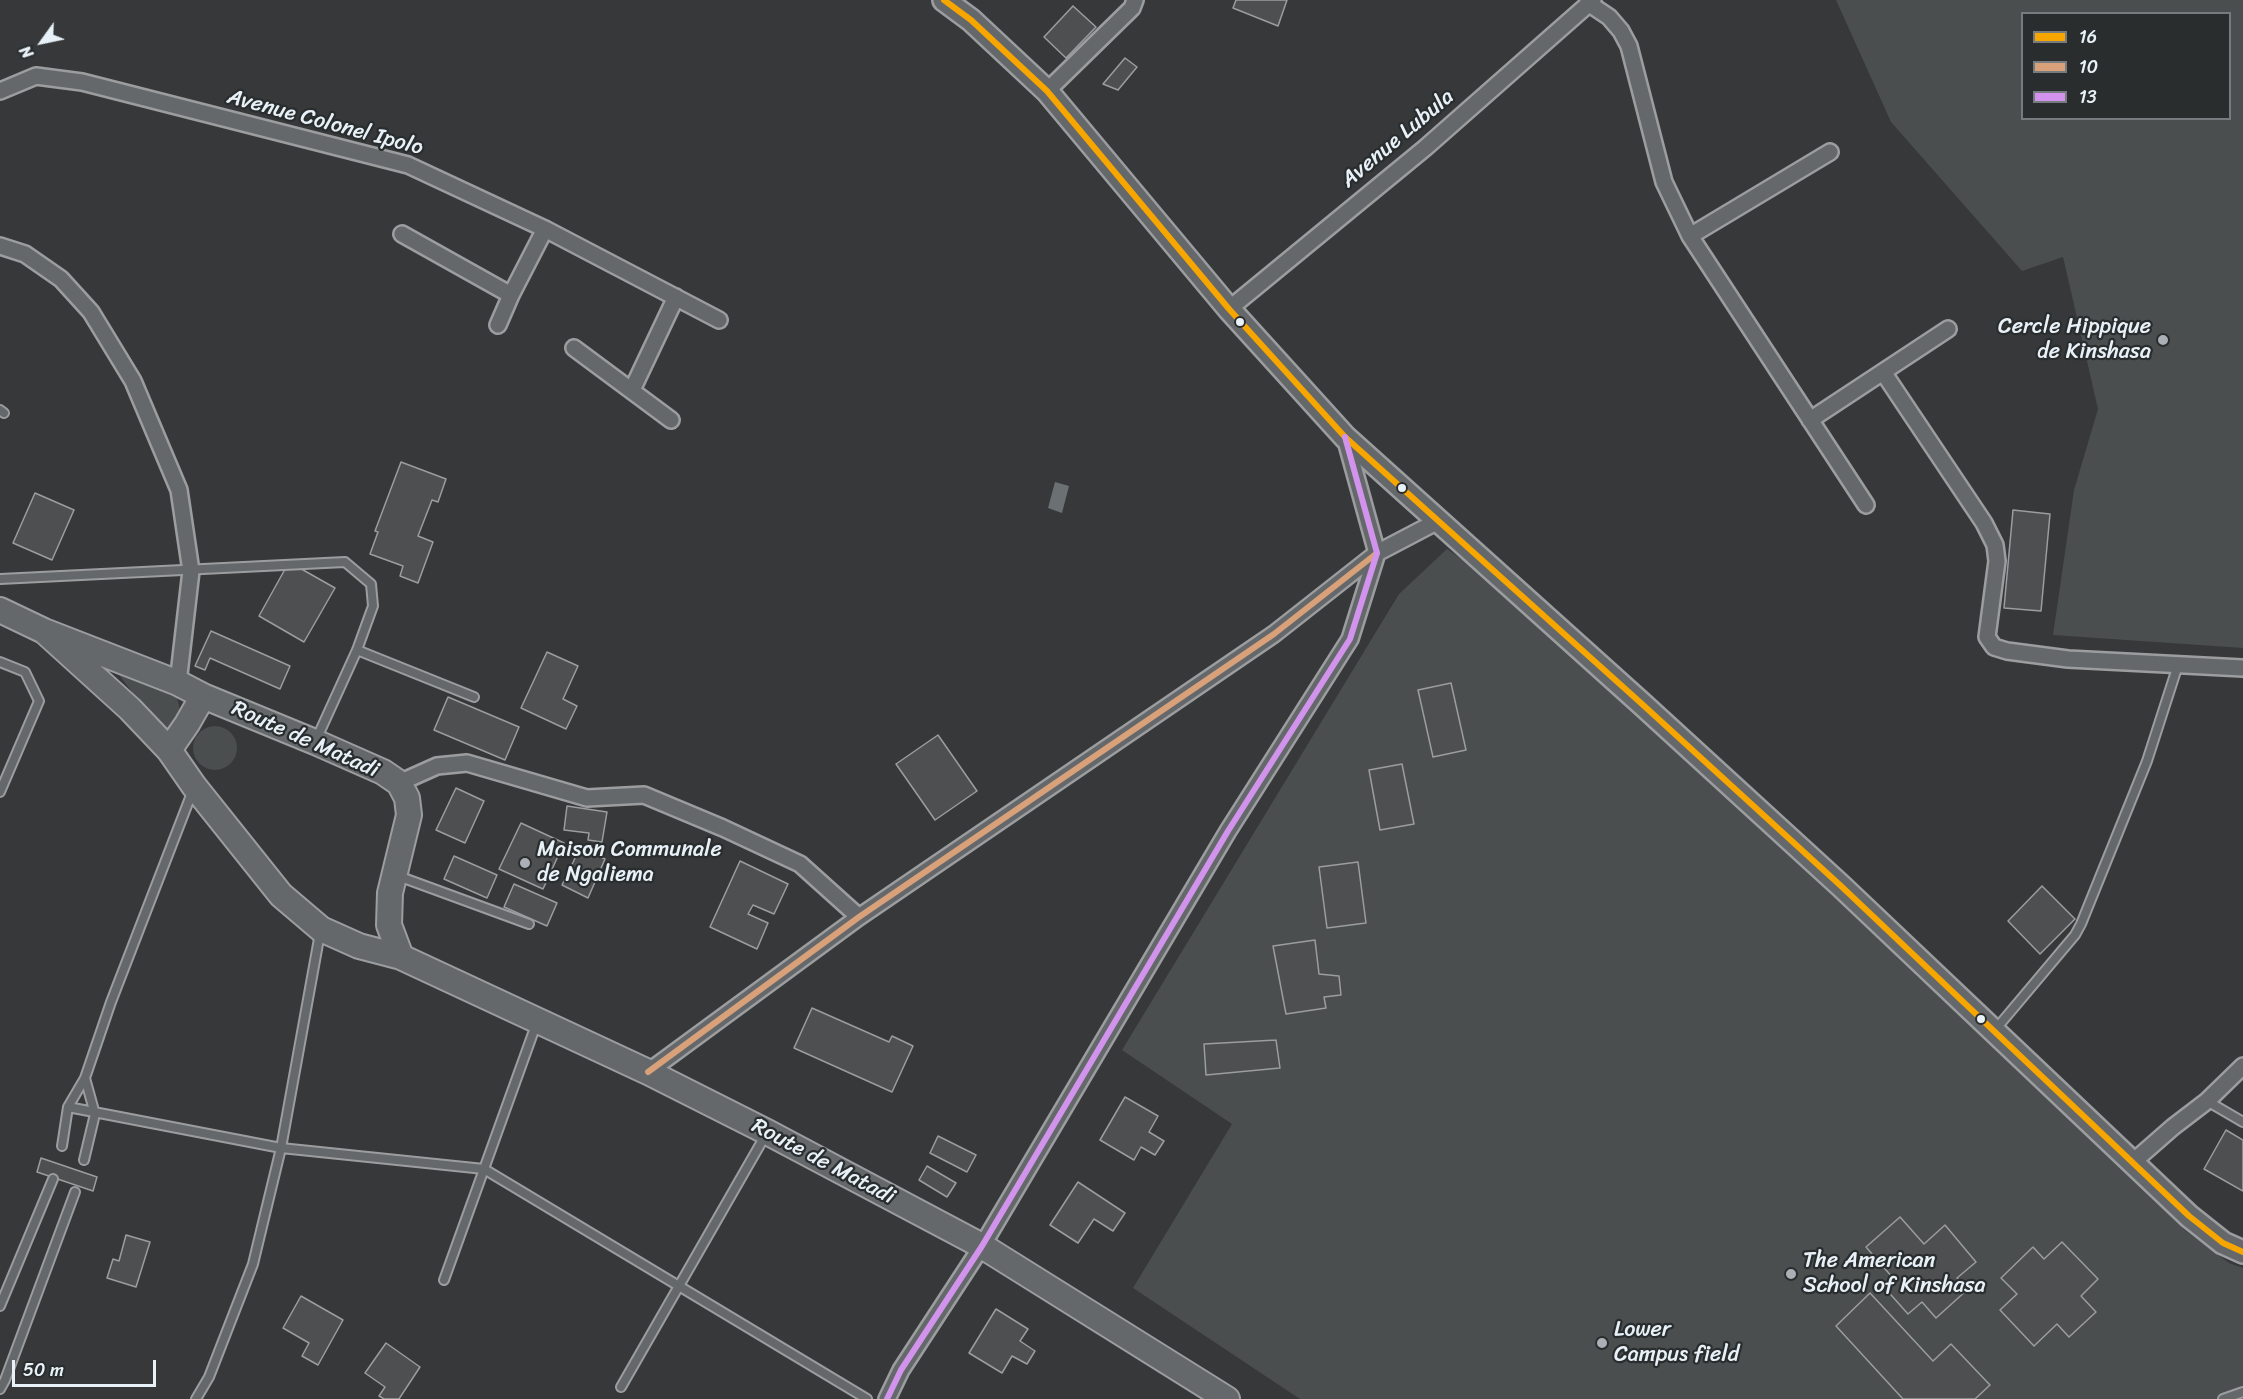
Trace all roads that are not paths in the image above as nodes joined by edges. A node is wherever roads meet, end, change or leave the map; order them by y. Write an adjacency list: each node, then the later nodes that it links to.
1 (944, 0): 5 (street)
2 (1135, 0): 5 (street)
3 (1590, 1): 9 (street); 13 (street, Avenue Lubula)
4 (0, 91): 7 (street, Avenue Colonel Ipolo)
5 (1047, 91): 13 (street)
6 (1830, 152): 9 (street)
7 (545, 229): 11 (street); 12 (street, Avenue Colonel Ipolo)
8 (402, 234): 11 (street)
9 (1690, 237): 21 (street)
10 (0, 246): 33 (street)
11 (511, 295): 15 (street)
12 (676, 297): 14 (street, Avenue Colonel Ipolo); 19 (street)
13 (1229, 309): 22 (street)
14 (719, 320)
15 (498, 325)
16 (1948, 329): 18 (street)
17 (574, 348): 19 (street)
18 (1883, 372): 21 (street); 31 (street)
19 (632, 390): 20 (street)
20 (671, 420)
21 (1810, 420): 23 (street)
22 (1345, 437): 24 (street); 25 (street)
23 (1866, 505)
24 (1438, 521): 25 (street); 47 (street)
25 (1377, 553): 42 (street); 63 (street)
26 (0, 579): 29 (lane)
27 (0, 610): 28 (main road, Route de Matadi)
28 (44, 631): 33 (main road, Route de Matadi); 37 (main road, Route de Matadi)
29 (357, 650): 35 (lane); 36 (lane)
30 (0, 662): 40 (lane)
31 (2178, 664): 32 (street); 47 (lane)
32 (2243, 668)
33 (178, 683): 34 (main road, Route de Matadi)
34 (203, 696): 36 (main road, Route de Matadi); 37 (main road)
35 (474, 696)
36 (315, 742): 38 (main road, Route de Matadi)
37 (169, 750): 39 (main road, Route de Matadi)
38 (399, 783): 41 (main road, Route de Matadi); 42 (street)
39 (194, 786): 44 (main road, Route de Matadi); 50 (lane)
40 (0, 792)
41 (395, 875): 43 (lane); 45 (main road, Route de Matadi)
42 (859, 917): 49 (street)
43 (529, 924)
44 (321, 929): 45 (main road, Route de Matadi); 57 (lane)
45 (401, 957): 46 (main road, Route de Matadi)
46 (537, 1021): 49 (main road, Route de Matadi); 60 (lane)
47 (1994, 1031): 59 (street)
48 (2243, 1066): 51 (street)
49 (648, 1072): 55 (main road, Route de Matadi)
50 (85, 1078): 52 (lane); 53 (lane)
51 (2207, 1101): 54 (lane); 59 (street)
52 (68, 1107): 53 (lane); 56 (lane)
53 (94, 1114): 57 (lane); 58 (lane)
54 (2243, 1122)
55 (767, 1132): 63 (main road, Route de Matadi); 66 (lane)
56 (62, 1146)
57 (281, 1148): 60 (lane); 71 (lane)
58 (84, 1160)
59 (2133, 1162): 64 (street)
60 (484, 1169): 65 (lane); 66 (lane)
61 (53, 1179): 67 (lane)
62 (75, 1192): 69 (lane)
63 (982, 1246): 73 (street); 74 (main road, Route de Matadi)
64 (2243, 1252)
65 (444, 1280)
66 (679, 1286): 68 (lane); 72 (lane)
67 (0, 1306)
68 (621, 1387)
69 (0, 1389)
70 (2243, 1392): 75 (lane)
71 (196, 1399)
72 (867, 1399)
73 (887, 1399)
74 (1227, 1399)
75 (2223, 1399)

